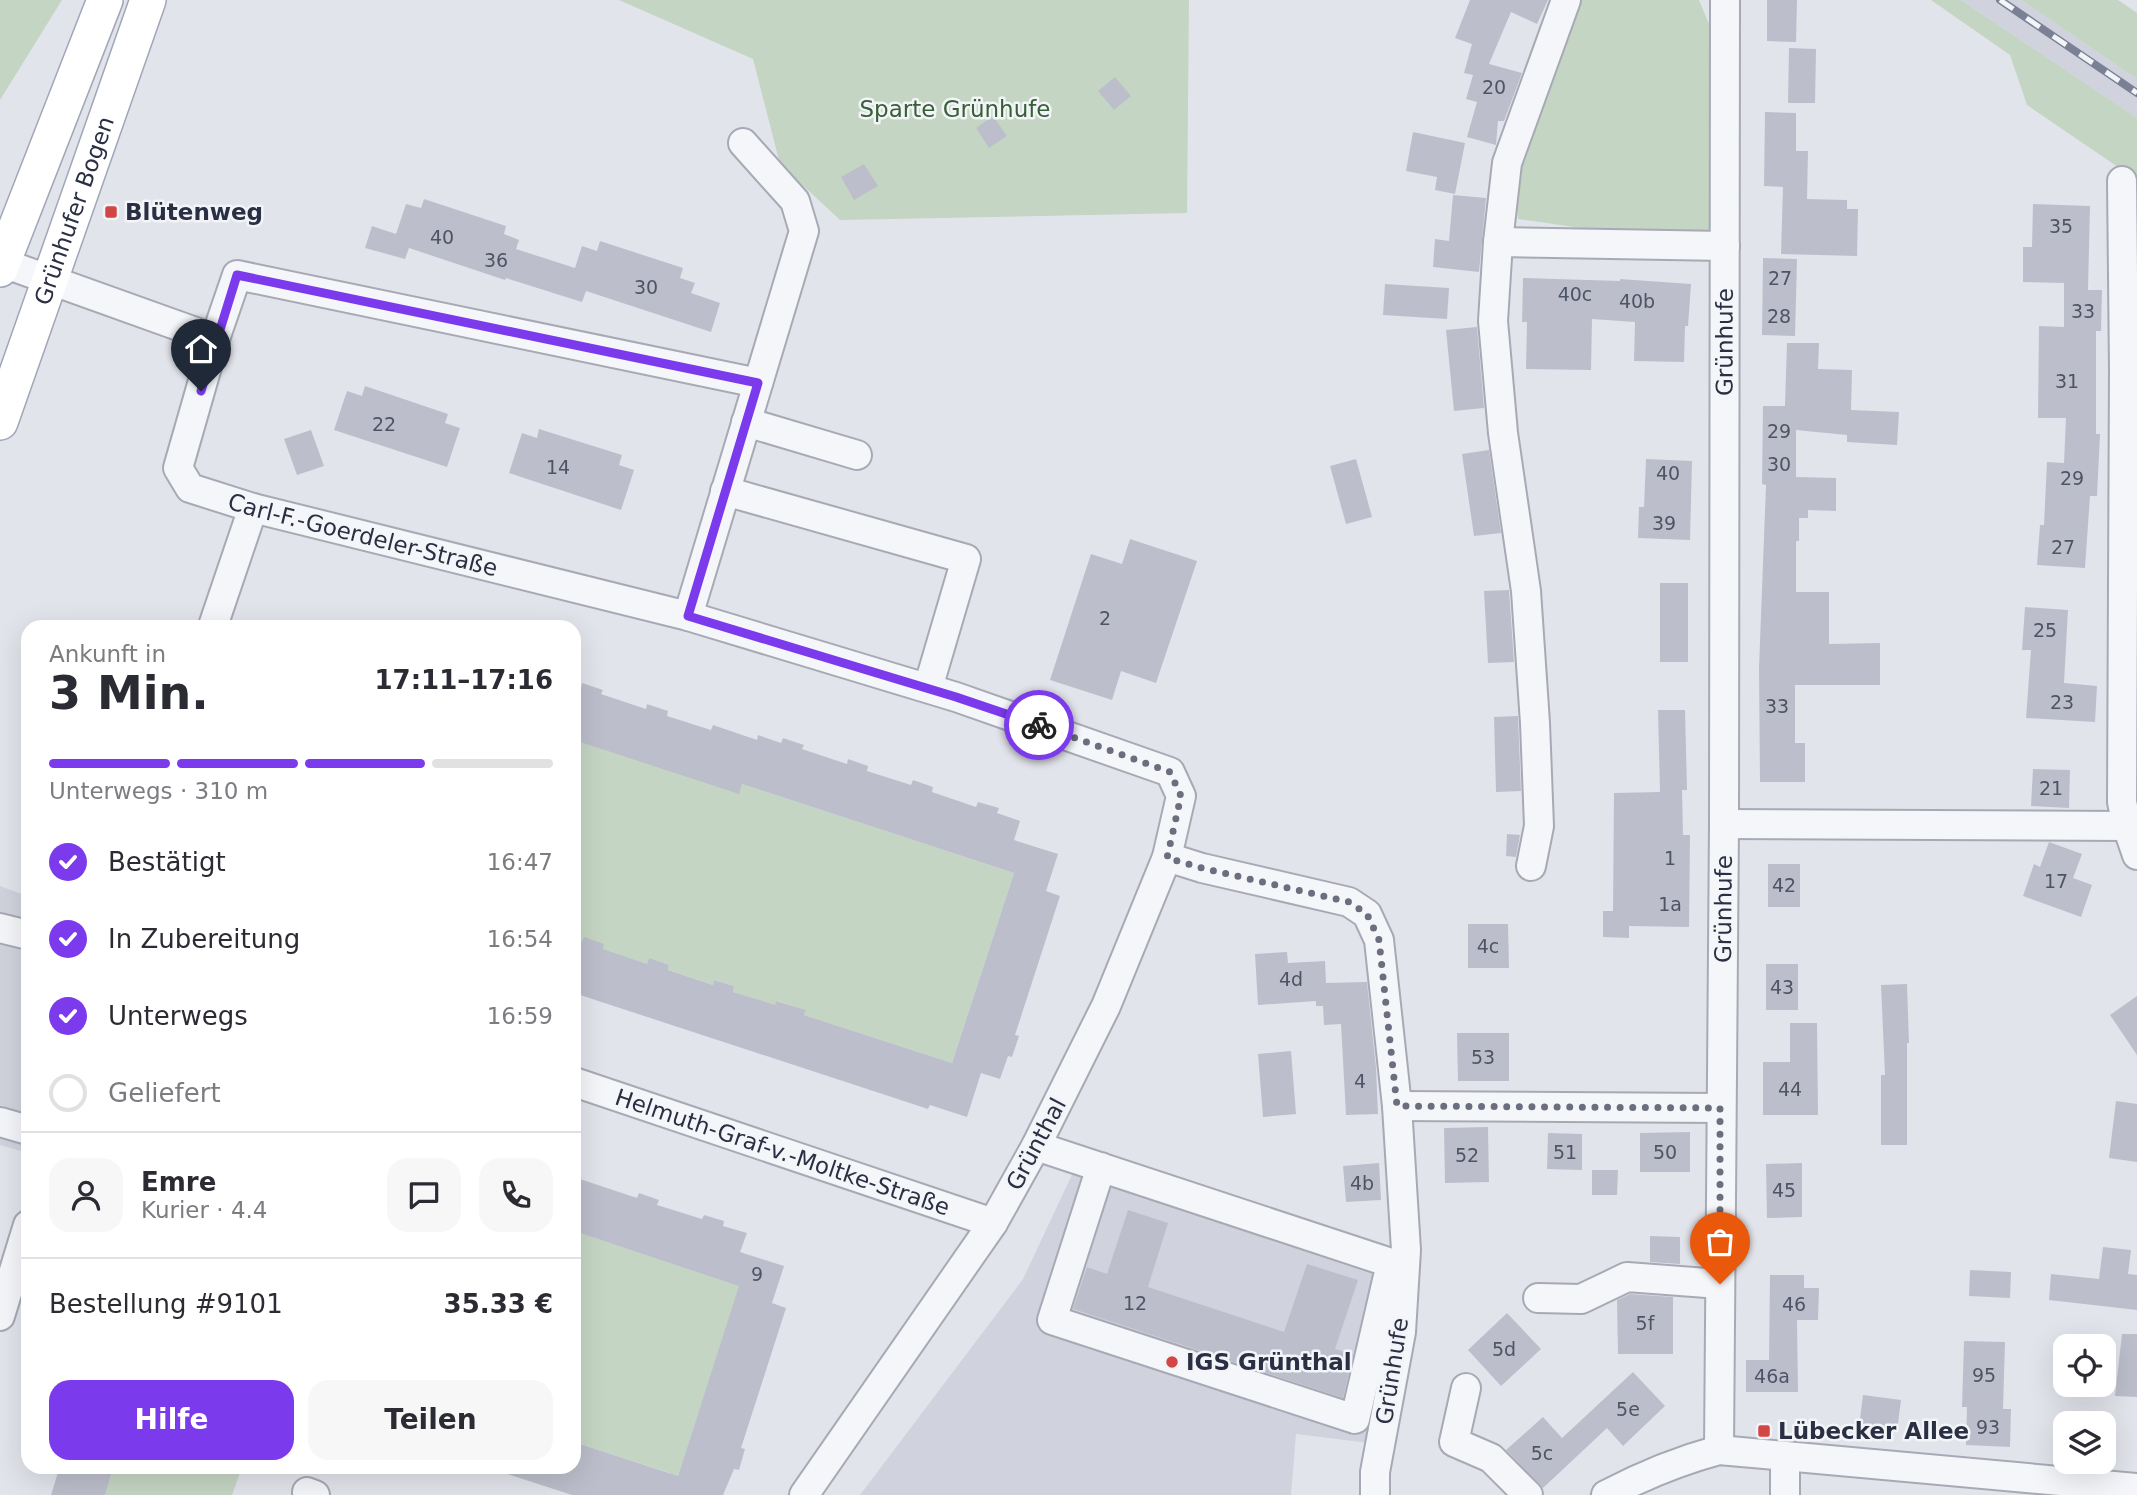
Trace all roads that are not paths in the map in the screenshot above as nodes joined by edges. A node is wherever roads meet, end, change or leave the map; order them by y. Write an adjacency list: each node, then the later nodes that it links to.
1 (105, 0): 9 (main road, Grünhufer Bogen)
2 (148, 0): 10 (main road, Grünhufer Bogen)
3 (1566, 0): 7 (street)
4 (1725, 0): 8 (street, Grünhufe)
5 (743, 143): 13 (street)
6 (2122, 181): 12 (street)
7 (1498, 242): 8 (street); 27 (street)
8 (1725, 246): 23 (street, Grünhufe)
9 (1, 264): 10 (street)
10 (49, 279): 11 (street); 14 (main road, Grünhufer Bogen)
11 (215, 339): 13 (street, Carl-F.-Goerdeler-Straße); 18 (street, Carl-F.-Goerdeler-Straße)
12 (2130, 371): 24 (street)
13 (758, 383): 15 (street)
14 (0, 422)
15 (746, 422): 16 (street); 17 (street)
16 (857, 455)
17 (725, 492): 19 (street); 21 (street)
18 (253, 508): 19 (street, Carl-F.-Goerdeler-Straße); 20 (street)
19 (688, 616): 21 (street, Carl-F.-Goerdeler-Straße)
20 (215, 620)
21 (928, 688): 22 (street, Carl-F.-Goerdeler-Straße)
22 (1155, 765): 26 (street, Grünthal)
23 (1724, 824): 24 (street); 30 (street, Grünhufe)
24 (2127, 826): 25 (street)
25 (2137, 855)
26 (1167, 858): 29 (street, Grünhufe); 33 (street, Grünthal)
27 (1531, 866)
28 (581, 1084): 35 (street, Helmuth-Graf-v.-Moltke-Straße)
29 (1397, 1106): 30 (street); 45 (street, Grünhufe)
30 (1720, 1108): 37 (street, Grünhufe)
31 (0, 1122): 32 (street)
32 (21, 1128)
33 (1036, 1146): 34 (street); 35 (street, Grünthal)
34 (1101, 1167): 34 (street)
35 (993, 1223): 44 (street, Grünthal)
36 (21, 1248): 39 (street)
37 (1720, 1284): 38 (street); 41 (street, Grünhufe)
38 (1538, 1298)
39 (0, 1316)
40 (1466, 1388): 46 (street)
41 (1719, 1450): 42 (street); 47 (street)
42 (1785, 1456): 43 (street); 48 (street)
43 (2137, 1488)
44 (804, 1495)
45 (1375, 1495)
46 (1528, 1495)
47 (1606, 1495)
48 (1785, 1495)

